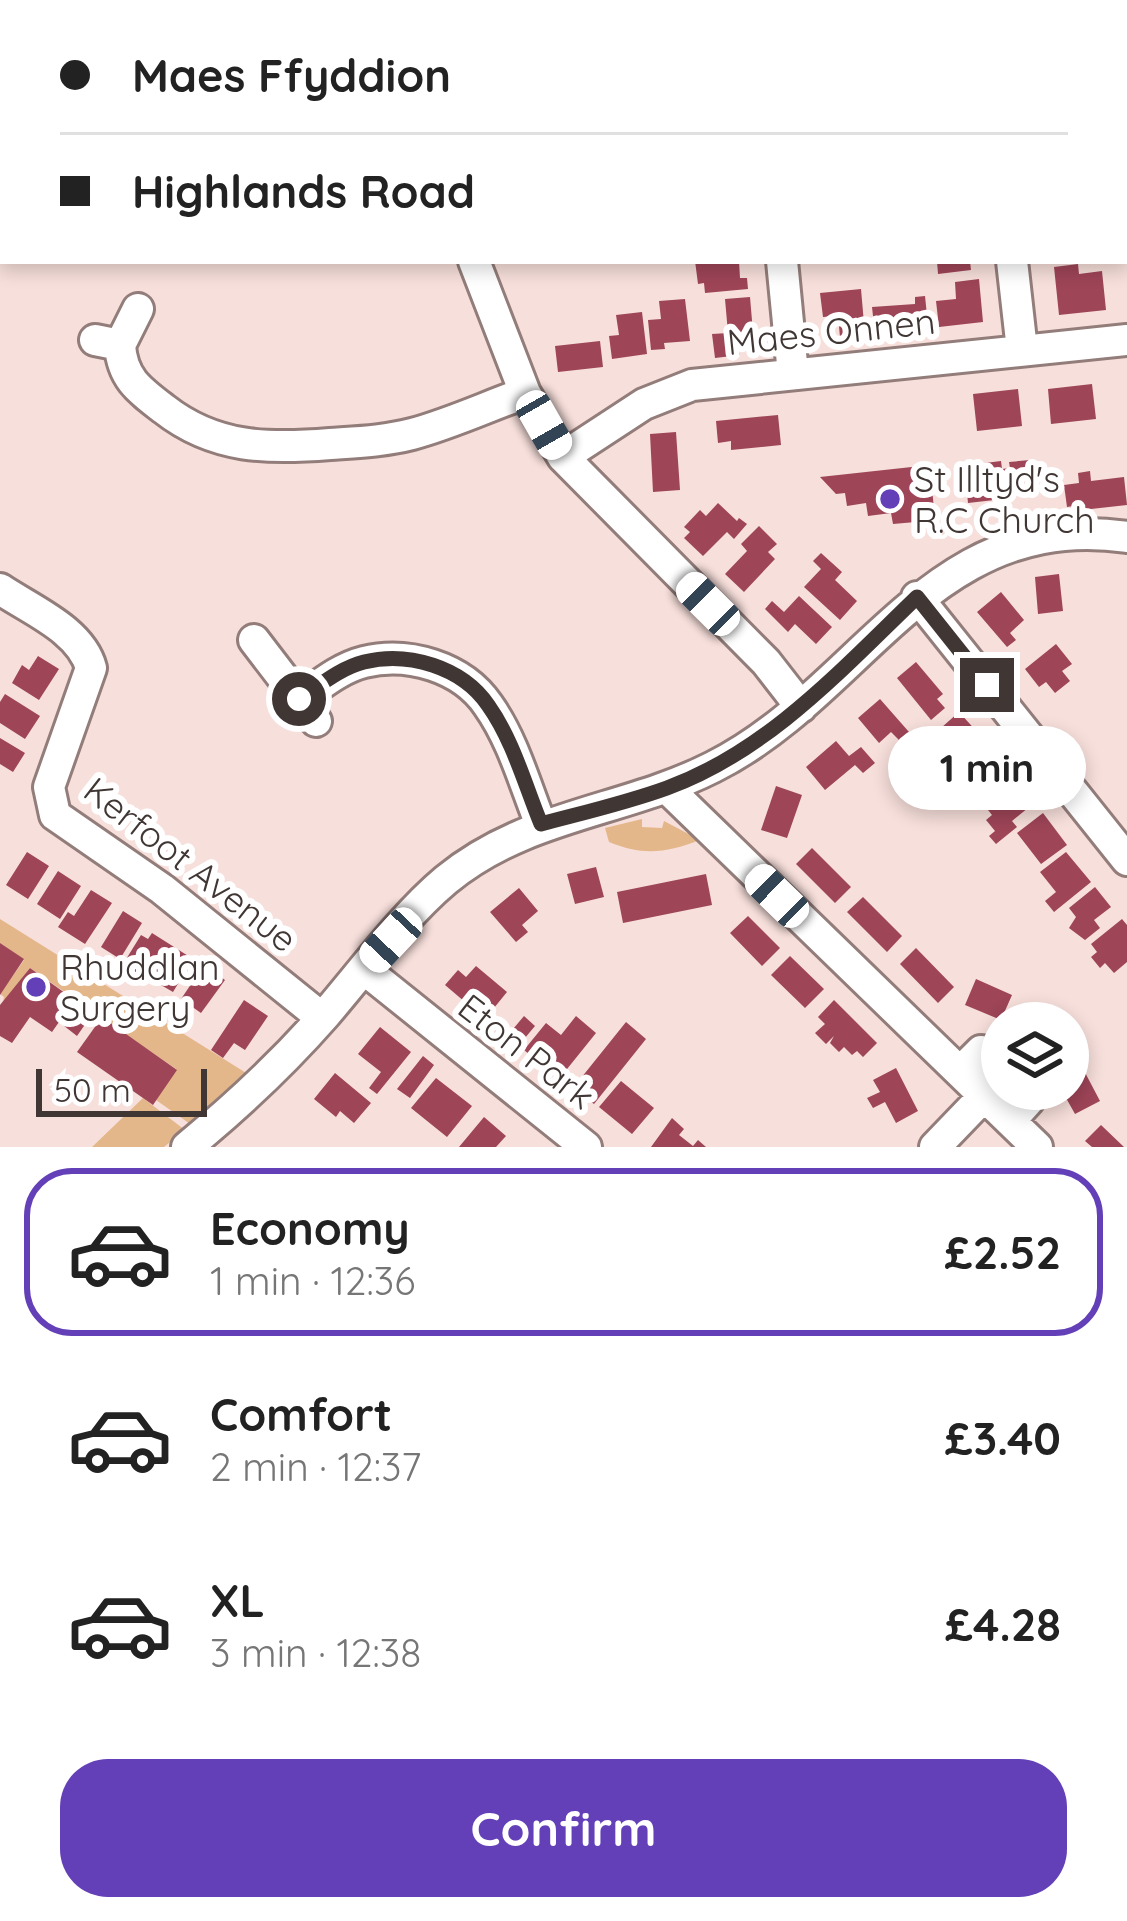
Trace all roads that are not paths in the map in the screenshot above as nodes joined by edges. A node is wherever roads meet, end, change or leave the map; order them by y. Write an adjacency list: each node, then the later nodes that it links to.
1 (475, 264): 8 (street)
2 (782, 264): 7 (street)
3 (1012, 264): 6 (street)
4 (138, 309): 8 (street)
5 (1127, 340): 6 (street, Maes Onnen)
6 (1022, 350): 7 (street, Maes Onnen)
7 (793, 374): 9 (street, Maes Onnen)
8 (525, 392): 9 (street)
9 (562, 457): 14 (street)
10 (1127, 537): 12 (street)
11 (0, 589): 19 (street, Kerfoot Avenue)
12 (917, 597): 14 (street); 17 (street)
13 (254, 640): 16 (street)
14 (801, 707): 15 (street)
15 (667, 788): 16 (street); 20 (street)
16 (541, 824): 18 (street)
17 (1127, 860)
18 (364, 969): 19 (street); 26 (street, Eton Park)
19 (322, 1018): 25 (street)
20 (981, 1080)
21 (981, 1097): 27 (street)
22 (1005, 1110): 24 (street)
23 (1020, 1110): 24 (street)
24 (1010, 1121): 28 (street)
25 (187, 1147)
26 (586, 1147)
27 (935, 1147)
28 (1037, 1147)

